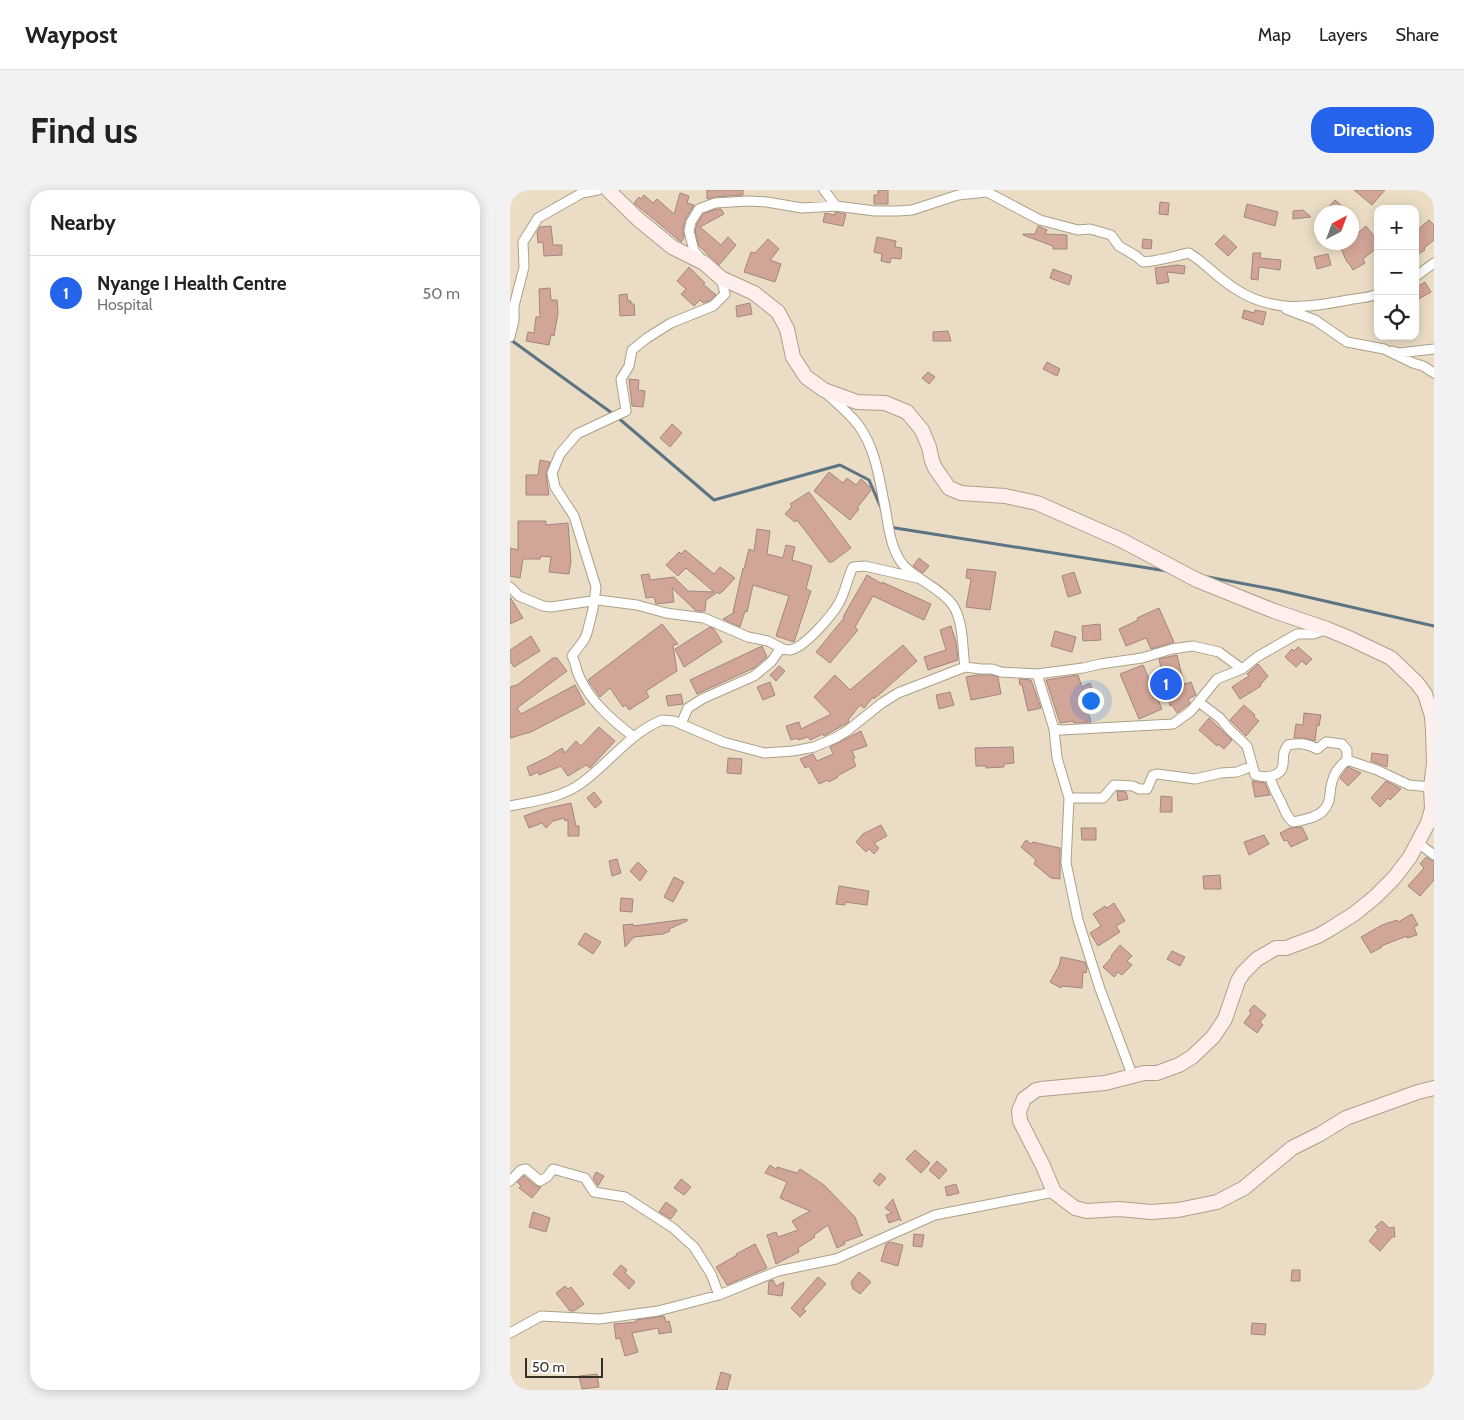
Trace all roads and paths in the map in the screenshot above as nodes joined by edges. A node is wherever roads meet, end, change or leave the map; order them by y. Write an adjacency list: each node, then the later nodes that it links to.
1 (598, 190): 13 (street)
2 (608, 190): 7 (main road)
3 (824, 190): 6 (street)
4 (1002, 190): 5 (street)
5 (987, 192): 6 (street); 12 (street)
6 (836, 206): 7 (street)
7 (704, 263): 10 (main road)
8 (1434, 263): 9 (street)
9 (1419, 274)
10 (721, 278): 17 (main road); 20 (street)
11 (1374, 295): 12 (street)
12 (1281, 307): 15 (street)
13 (510, 337)
14 (1434, 349): 15 (street)
15 (1384, 350): 16 (street)
16 (1434, 373)
17 (824, 390): 18 (street); 21 (main road)
18 (920, 578): 22 (street); 23 (street)
19 (510, 587): 20 (street)
20 (594, 601): 22 (street); 29 (street)
21 (1327, 629): 24 (street); 33 (main road)
22 (781, 648): 27 (street)
23 (965, 667): 25 (street); 27 (street)
24 (1242, 669): 25 (street); 26 (street)
25 (1037, 674): 28 (street)
26 (1200, 703): 28 (street); 31 (street)
27 (681, 724): 29 (street)
28 (1054, 729): 34 (street)
29 (634, 737): 35 (street)
30 (1347, 760): 32 (street); 32 (street); 33 (street)
31 (1252, 766): 32 (street); 34 (street)
32 (1270, 777)
33 (1431, 787): 36 (main road)
34 (1069, 798): 38 (street)
35 (510, 806)
36 (1418, 843): 37 (street); 38 (main road)
37 (1434, 855)
38 (1134, 1077): 41 (main road)
39 (1434, 1088): 41 (main road)
40 (510, 1181): 42 (street)
41 (1054, 1192): 42 (street)
42 (719, 1295): 43 (street)
43 (510, 1333)

